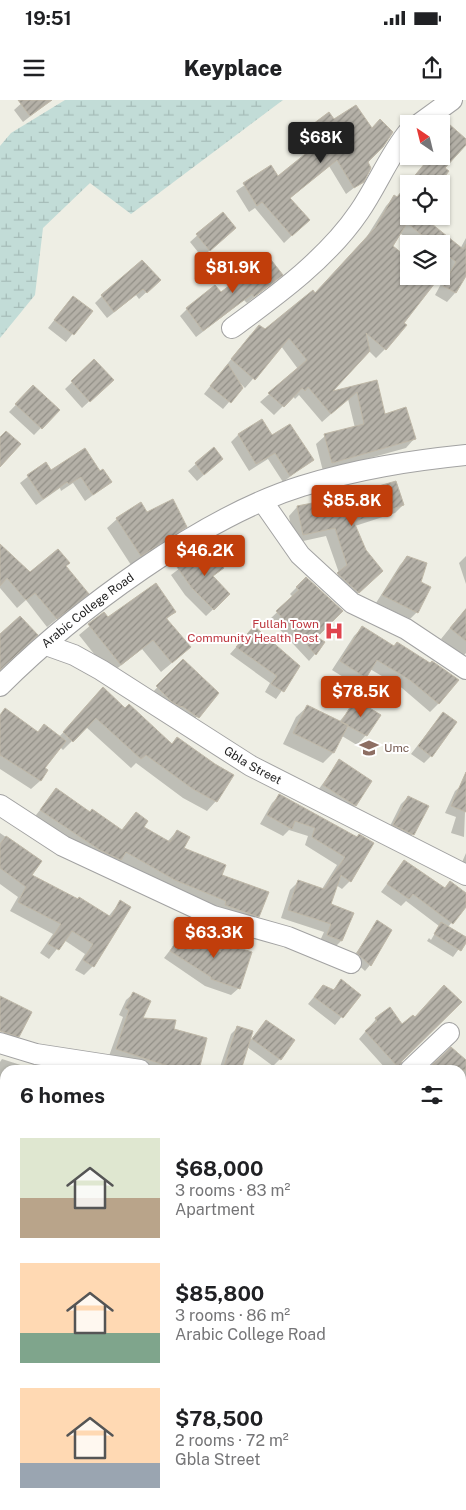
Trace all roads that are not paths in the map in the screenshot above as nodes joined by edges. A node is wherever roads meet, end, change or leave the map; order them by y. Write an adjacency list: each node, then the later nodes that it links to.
1 (452, 100): 2 (street)
2 (431, 115)
3 (400, 142): 4 (street)
4 (232, 328)
5 (466, 455): 6 (street, Arabic College Road)
6 (263, 502): 7 (street, Arabic College Road); 8 (street)
7 (46, 646): 9 (street, Arabic College Road); 11 (street, Gbla Street)
8 (466, 669)
9 (0, 686)
10 (0, 805): 12 (street)
11 (466, 875)
12 (351, 963)
13 (450, 1033): 16 (street)
14 (0, 1043): 15 (street)
15 (108, 1065)
16 (415, 1065)

